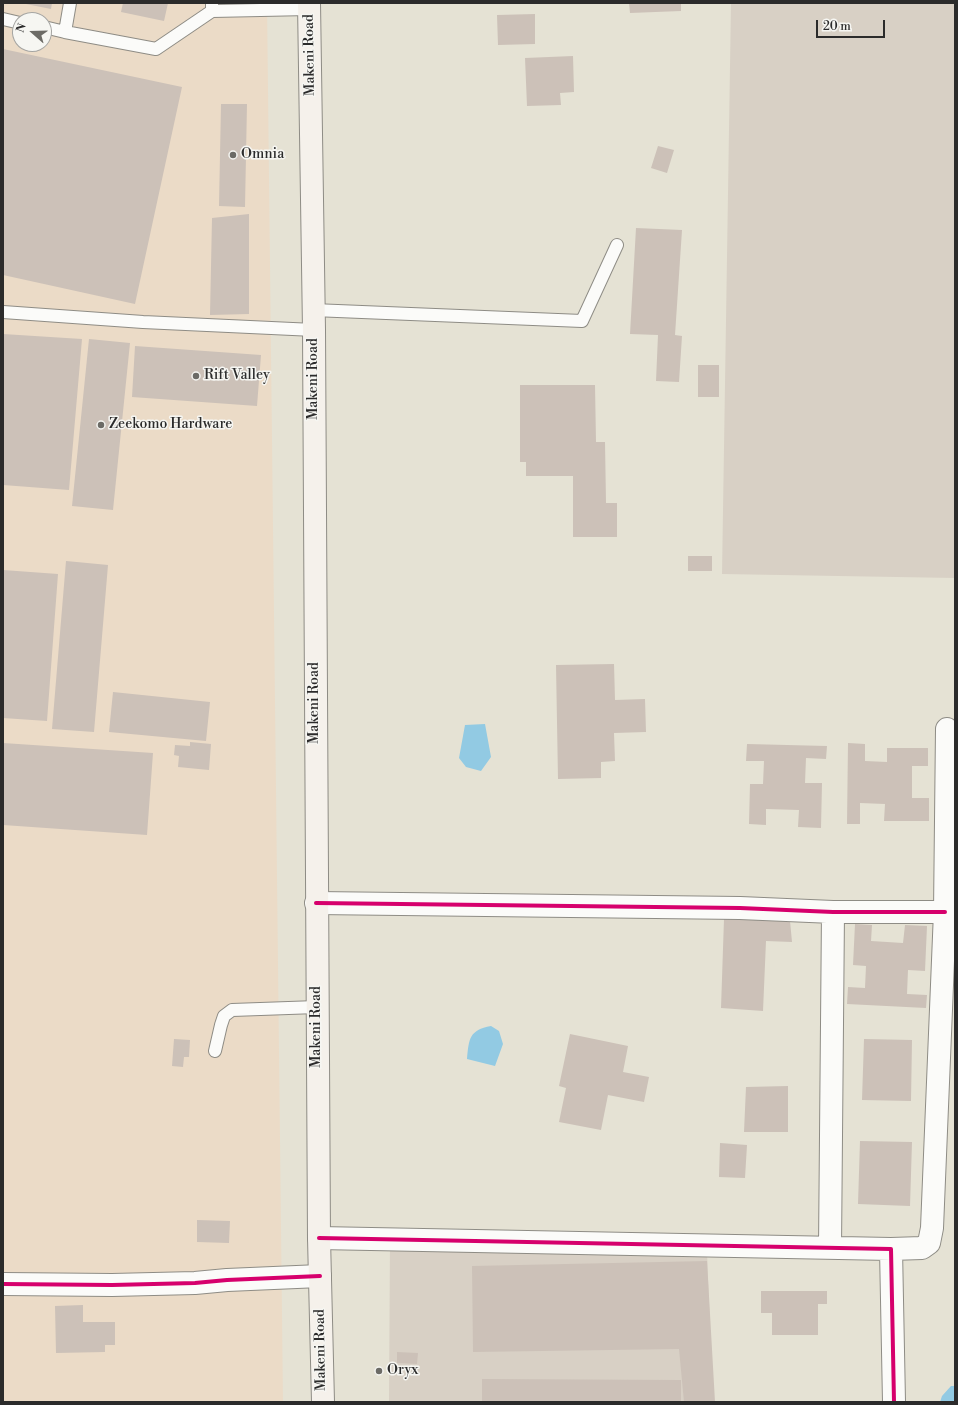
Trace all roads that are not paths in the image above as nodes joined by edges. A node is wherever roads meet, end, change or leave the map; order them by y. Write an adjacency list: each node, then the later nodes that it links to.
1 (70, 3): 5 (lane)
2 (309, 6): 3 (lane); 8 (main road, Makeni Road)
3 (212, 7): 5 (lane)
4 (52, 30): 5 (lane)
5 (65, 32)
6 (617, 245): 8 (lane)
7 (3, 312): 8 (lane)
8 (314, 320): 10 (main road, Makeni Road)
9 (947, 729): 12 (street)
10 (316, 903): 11 (street); 13 (main road, Makeni Road)
11 (833, 912): 12 (street); 16 (street)
12 (945, 912): 17 (street)
13 (317, 1007): 14 (lane); 15 (main road, Makeni Road)
14 (216, 1051)
15 (319, 1238): 16 (street); 18 (main road, Makeni Road)
16 (830, 1247): 17 (street)
17 (891, 1249): 21 (street)
18 (320, 1276): 19 (street); 20 (main road, Makeni Road)
19 (3, 1284)
20 (323, 1402)
21 (894, 1402)

